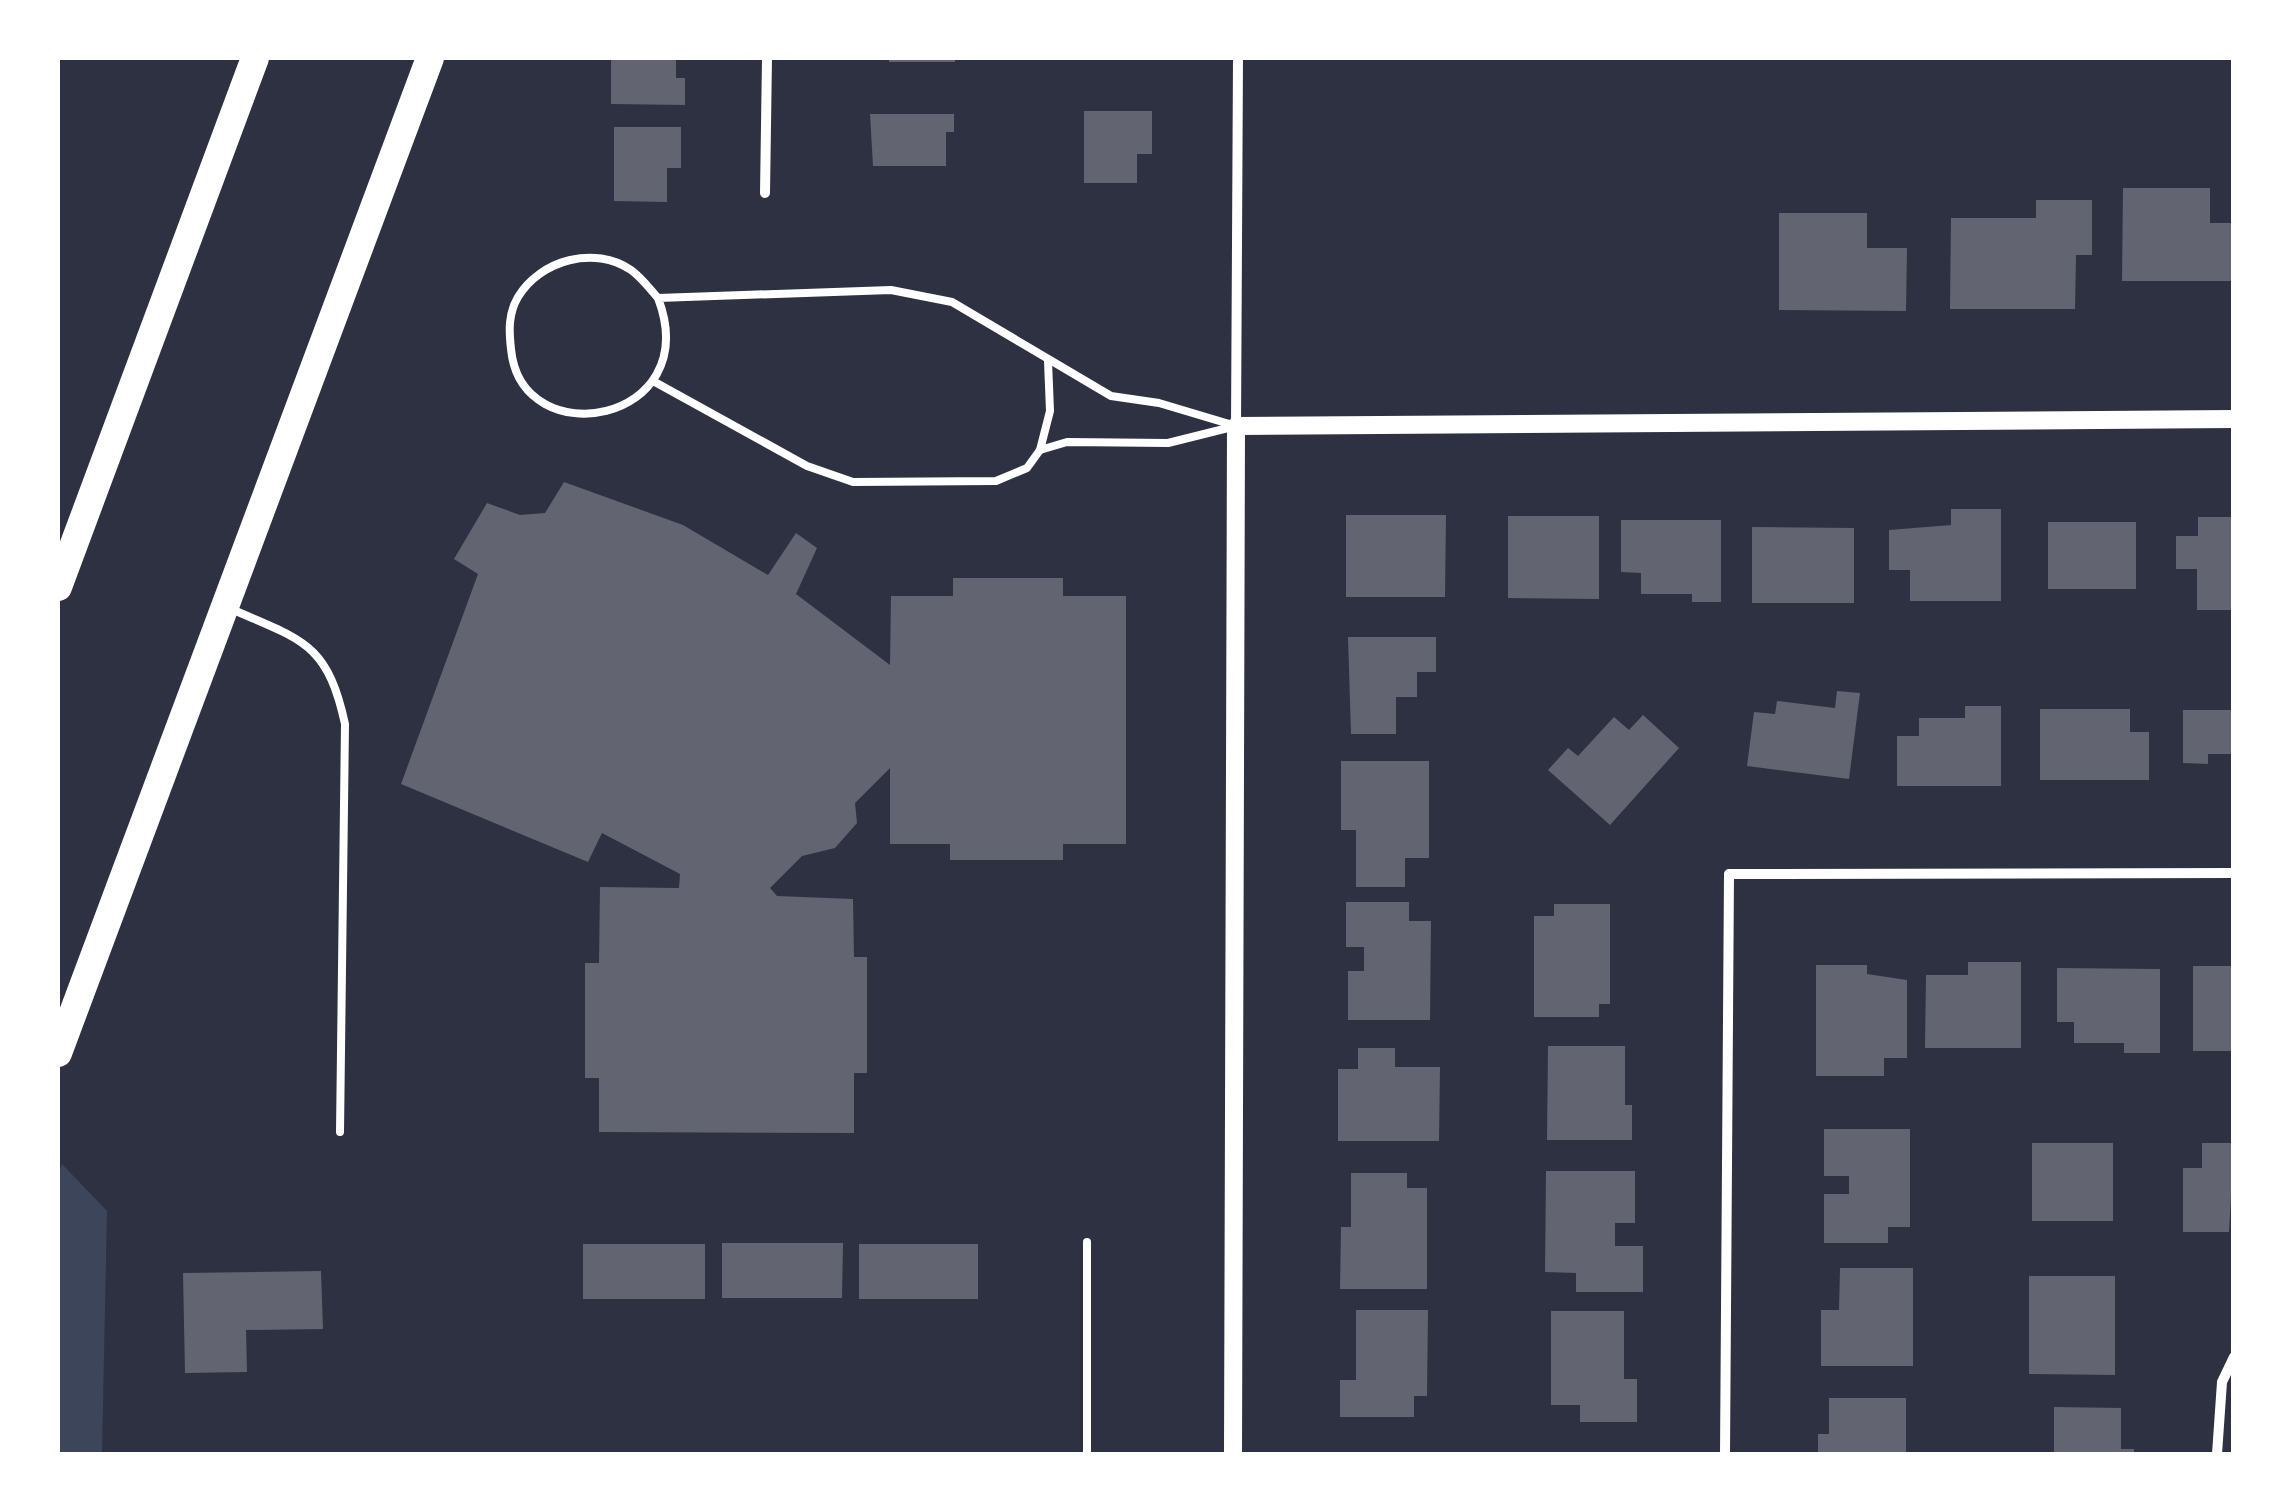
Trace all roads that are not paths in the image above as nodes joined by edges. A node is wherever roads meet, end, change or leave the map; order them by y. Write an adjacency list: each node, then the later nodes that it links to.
1 (256, 58): 12 (highway)
2 (430, 58): 13 (highway)
3 (767, 58): 5 (street)
4 (1238, 58): 10 (street)
5 (765, 193)
6 (658, 298): 7 (lane); 8 (lane); 8 (lane)
7 (1048, 361): 10 (lane); 11 (lane)
8 (653, 381): 11 (lane)
9 (2234, 420): 10 (street)
10 (1236, 426): 11 (lane); 20 (street)
11 (1040, 450)
12 (58, 586)
13 (225, 606): 15 (highway); 16 (lane)
14 (2234, 873): 21 (street)
15 (58, 1053)
16 (340, 1132)
17 (1087, 1242): 19 (lane)
18 (2234, 1357): 22 (street)
19 (1087, 1454)
20 (1232, 1454)
21 (1725, 1454)
22 (2217, 1454)

